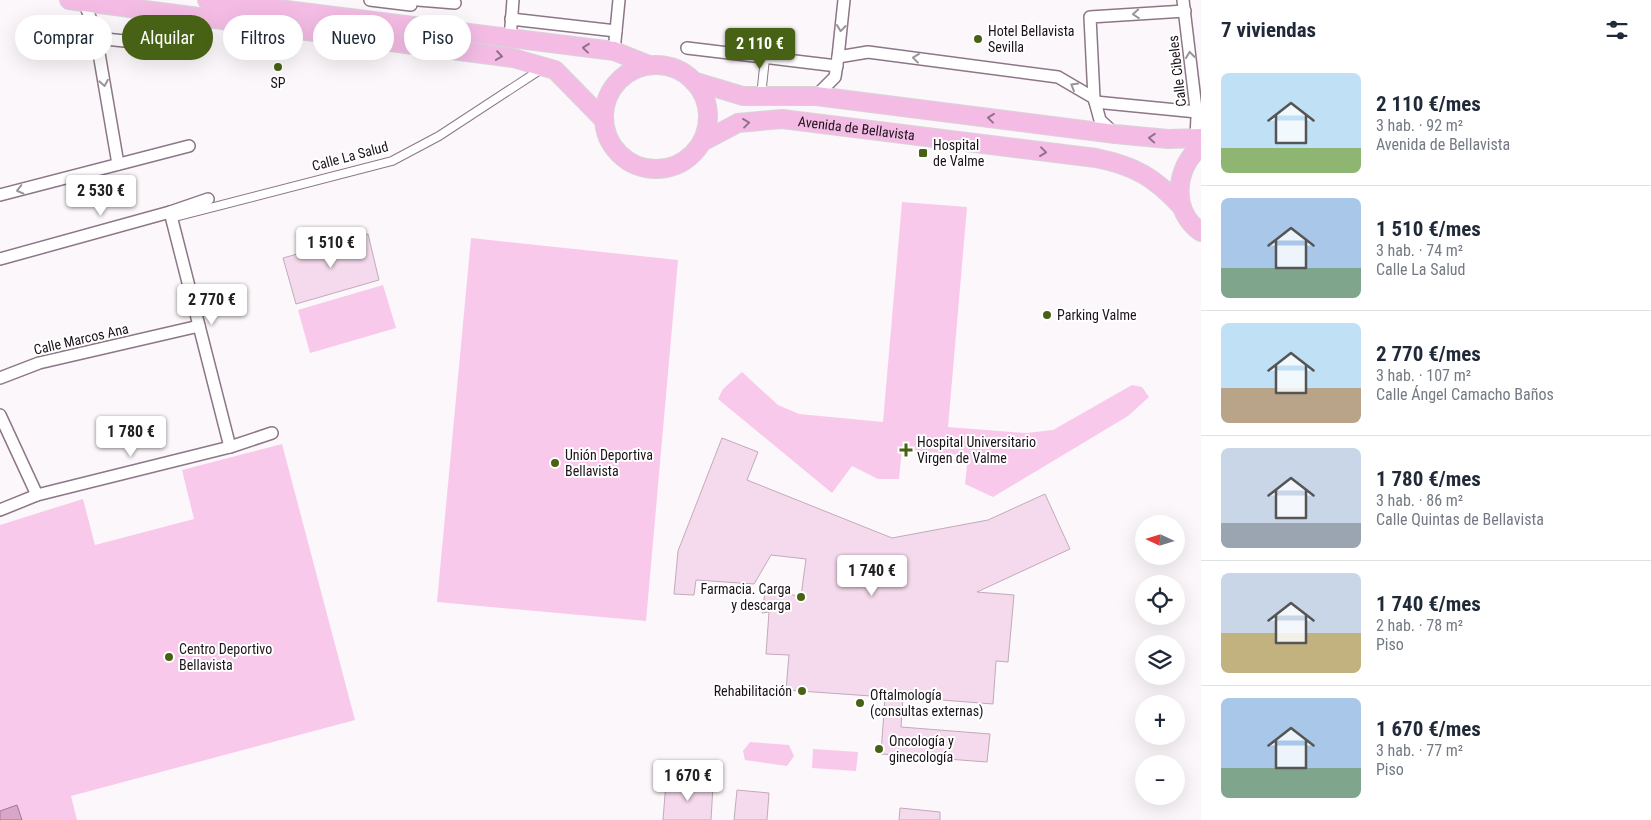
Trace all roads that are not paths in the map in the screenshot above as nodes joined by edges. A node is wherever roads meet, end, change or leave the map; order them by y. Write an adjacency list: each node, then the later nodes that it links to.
1 (207, 0): 9 (main road)
2 (370, 0): 7 (street)
3 (513, 0): 13 (street)
4 (618, 0): 15 (street)
5 (844, 0): 22 (street, one-way to 22)
6 (77, 1): 11 (street); 24 (main road, one-way to 24)
7 (414, 2): 8 (street); 12 (street)
8 (455, 3)
9 (298, 6): 14 (main road)
10 (1184, 6): 28 (street, one-way to 28); 29 (street, Calle Cibeles, one-way to 10)
11 (84, 15)
12 (412, 15)
13 (512, 19): 15 (street); 17 (street)
14 (404, 23)
15 (616, 31): 19 (street)
16 (471, 33): 17 (main road)
17 (510, 39): 19 (main road, one-way to 17)
18 (687, 48): 20 (street)
19 (614, 51): 23 (main road)
20 (765, 53): 22 (street); 26 (street)
21 (100, 60): 35 (street, one-way to 35)
22 (838, 61): 27 (street, Avenida de Bellavista); 28 (street, one-way to 22)
23 (649, 65): 25 (main road); 30 (main road)
24 (544, 67): 30 (main road); 39 (street, Calle La Salud)
25 (694, 81): 26 (main road, Avenida de Bellavista); 33 (main road)
26 (761, 96): 27 (main road, Avenida de Bellavista)
27 (816, 96): 31 (main road, Avenida de Bellavista, one-way to 27)
28 (1095, 100): 29 (street); 31 (street)
29 (1197, 112): 32 (street, Calle Cibeles)
30 (603, 119): 33 (main road)
31 (1115, 134): 32 (main road, Avenida de Bellavista, one-way to 31)
32 (1199, 141): 38 (main road)
33 (702, 142): 38 (main road, Avenida de Bellavista, one-way to 38)
34 (189, 146): 35 (street)
35 (118, 164): 36 (street, one-way to 36)
36 (0, 195)
37 (208, 199): 39 (street, Calle La Salud)
38 (1181, 206): 40 (main road, Avenida de Bellavista)
39 (171, 215): 41 (street, Calle La Salud); 42 (street)
40 (1201, 232)
41 (0, 259)
42 (199, 326): 43 (street, Calle Marcos Ana); 46 (street)
43 (0, 378)
44 (0, 415): 47 (street)
45 (272, 433): 46 (street)
46 (230, 447): 47 (street)
47 (37, 496): 48 (street)
48 (0, 510)

